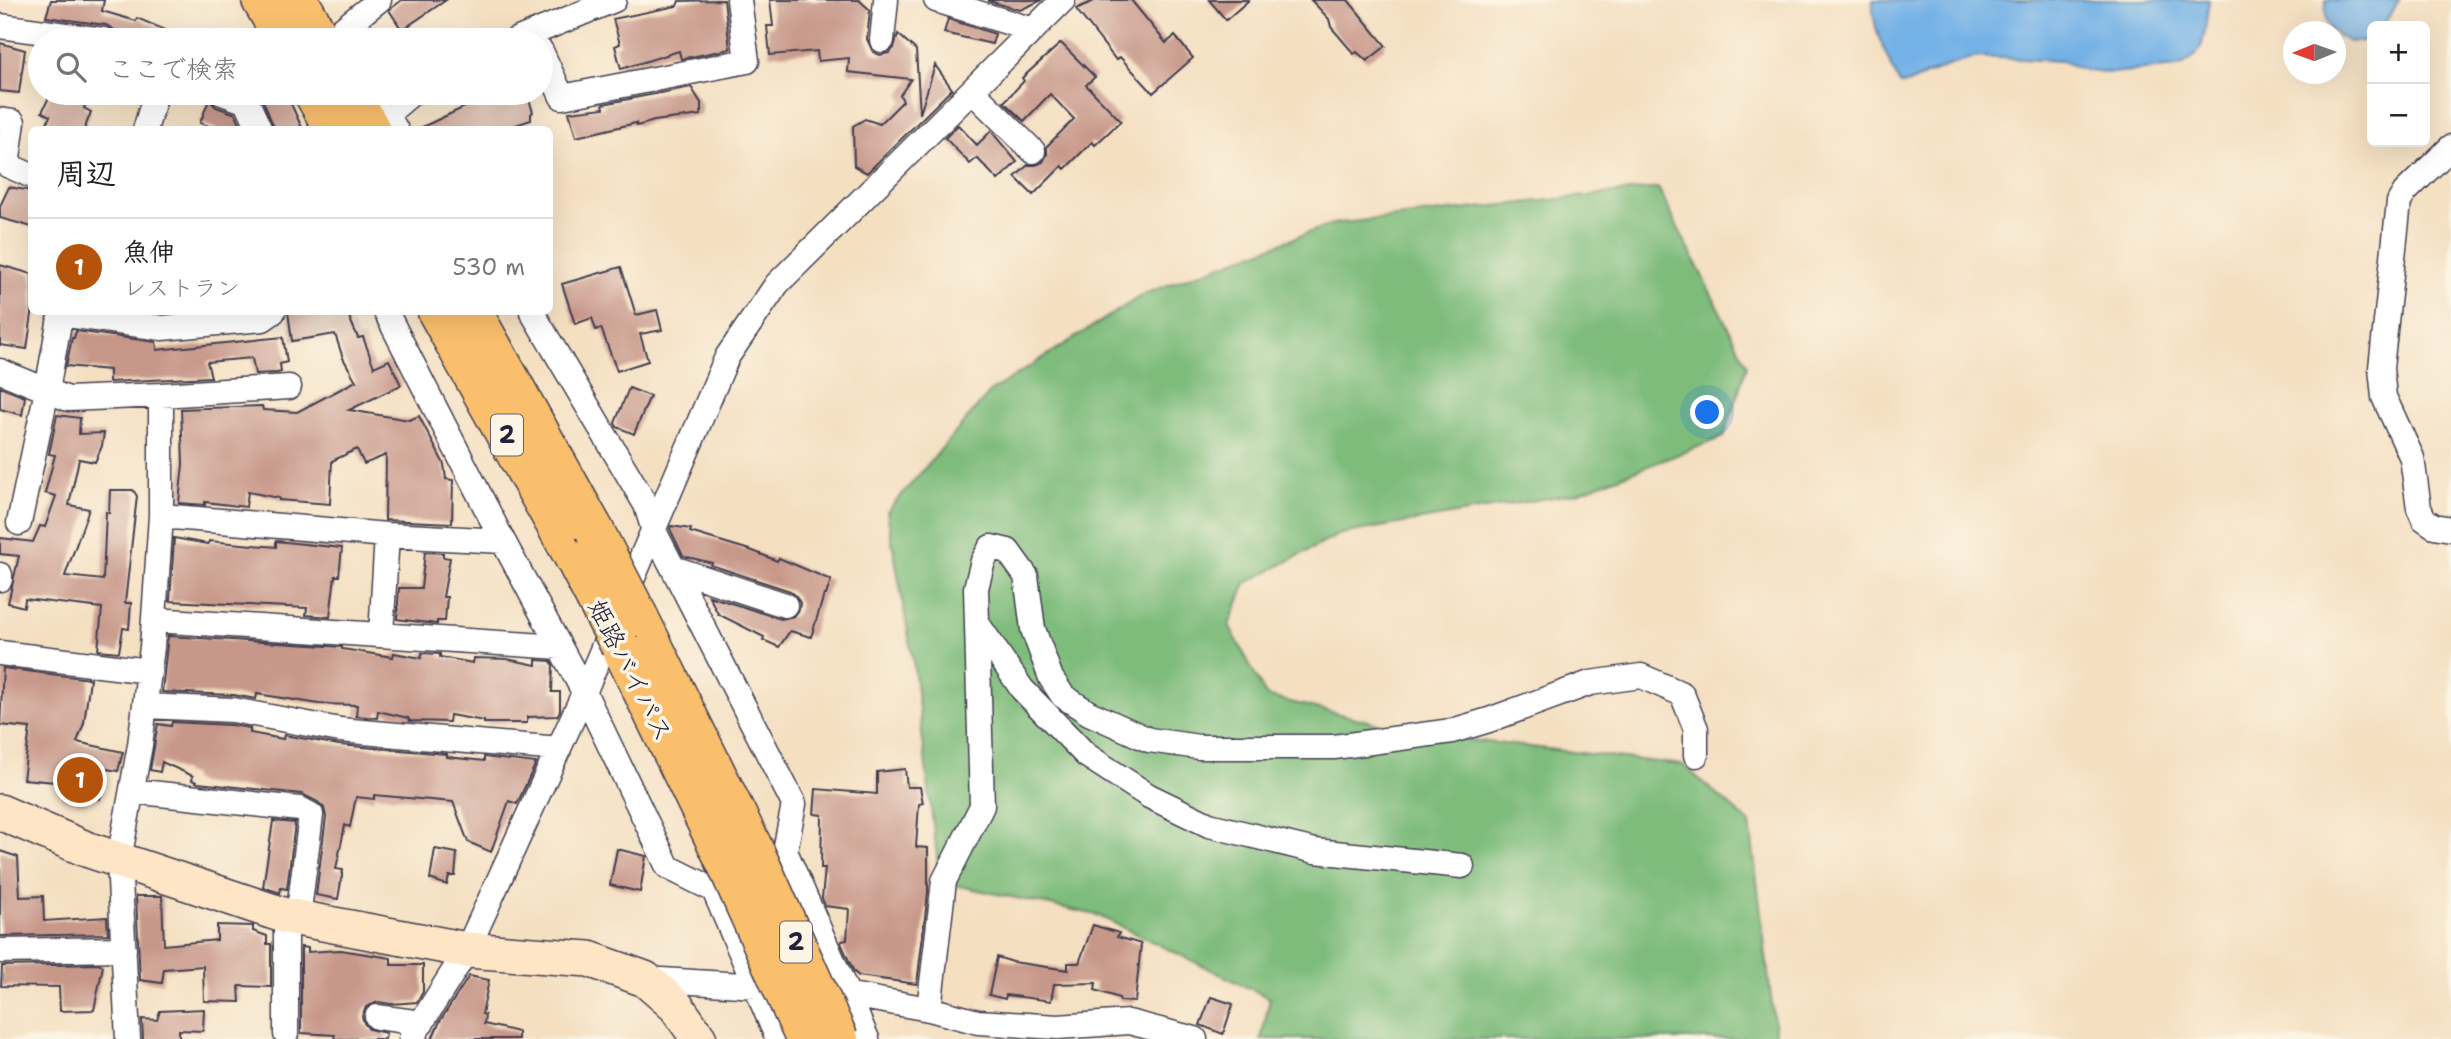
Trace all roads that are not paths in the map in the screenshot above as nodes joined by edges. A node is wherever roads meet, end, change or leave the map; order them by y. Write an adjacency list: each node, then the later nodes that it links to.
1 (261, 0): 11 (highway)
2 (299, 0): 12 (highway)
3 (320, 0): 13 (street)
4 (379, 0): 14 (street)
5 (614, 0): 16 (street)
6 (738, 0): 19 (street)
7 (886, 0): 18 (street)
8 (936, 0): 17 (street)
9 (1063, 0): 17 (street)
10 (0, 26): 15 (street)
11 (277, 28)
12 (326, 28)
13 (331, 28)
14 (347, 28)
15 (28, 30)
16 (553, 30)
17 (1033, 30): 20 (street)
18 (881, 40)
19 (553, 81)
20 (972, 91): 32 (street); 48 (street)
21 (152, 105): 28 (street)
22 (248, 105): 29 (street)
23 (320, 105): 30 (highway)
24 (367, 105): 26 (highway)
25 (396, 105): 26 (street)
26 (382, 116)
27 (0, 120): 33 (street)
28 (146, 126)
29 (258, 126)
30 (332, 126)
31 (2451, 147): 47 (street)
32 (1033, 152)
33 (28, 174)
34 (61, 315): 43 (street)
35 (74, 315): 36 (street)
36 (268, 315)
37 (388, 315): 50 (street)
38 (439, 315): 51 (highway, 姫路バイパス / 2)
39 (473, 315): 51 (highway, 姫路バイパス / 2)
40 (535, 315): 48 (street)
41 (0, 371): 43 (street)
42 (289, 387): 44 (street)
43 (47, 390): 44 (street); 46 (street)
44 (161, 395): 45 (street)
45 (161, 516): 49 (street); 54 (street)
46 (19, 523)
47 (2451, 529)
48 (654, 531): 52 (street); 60 (street)
49 (387, 535): 50 (street); 56 (street)
50 (503, 541): 57 (street)
51 (584, 545): 67 (highway, 姫路バイパス / 2, bridge)
52 (673, 568): 53 (street); 67 (street)
53 (785, 605)
54 (153, 620): 56 (street); 59 (street)
55 (977, 622): 63 (street); 68 (street); 76 (street)
56 (381, 635): 57 (street)
57 (560, 647): 60 (street)
58 (0, 653): 59 (street)
59 (149, 671): 61 (street)
60 (584, 692): 62 (street); 67 (street)
61 (145, 706): 62 (street); 64 (street)
62 (559, 749): 71 (street)
63 (1696, 755)
64 (132, 791): 66 (street); 69 (street)
65 (0, 812): 66 (street)
66 (119, 860): 69 (street); 70 (street)
67 (744, 861): 74 (street); 75 (street); 84 (highway, 姫路バイパス / 2, bridge); 85 (highway, 姫路バイパス / 2, bridge)
68 (1462, 866)
69 (292, 917): 71 (street); 79 (street)
70 (124, 948): 72 (street); 82 (street)
71 (467, 950): 73 (street); 78 (street)
72 (0, 951)
73 (645, 979): 74 (street); 80 (street)
74 (753, 985): 75 (street); 83 (street)
75 (847, 993): 76 (street); 86 (street)
76 (929, 1009): 81 (street)
77 (377, 1017): 78 (street)
78 (416, 1031)
79 (286, 1034)
80 (692, 1034)
81 (1182, 1037)
82 (128, 1039)
83 (778, 1039)
84 (805, 1039)
85 (839, 1039)
86 (867, 1039)

